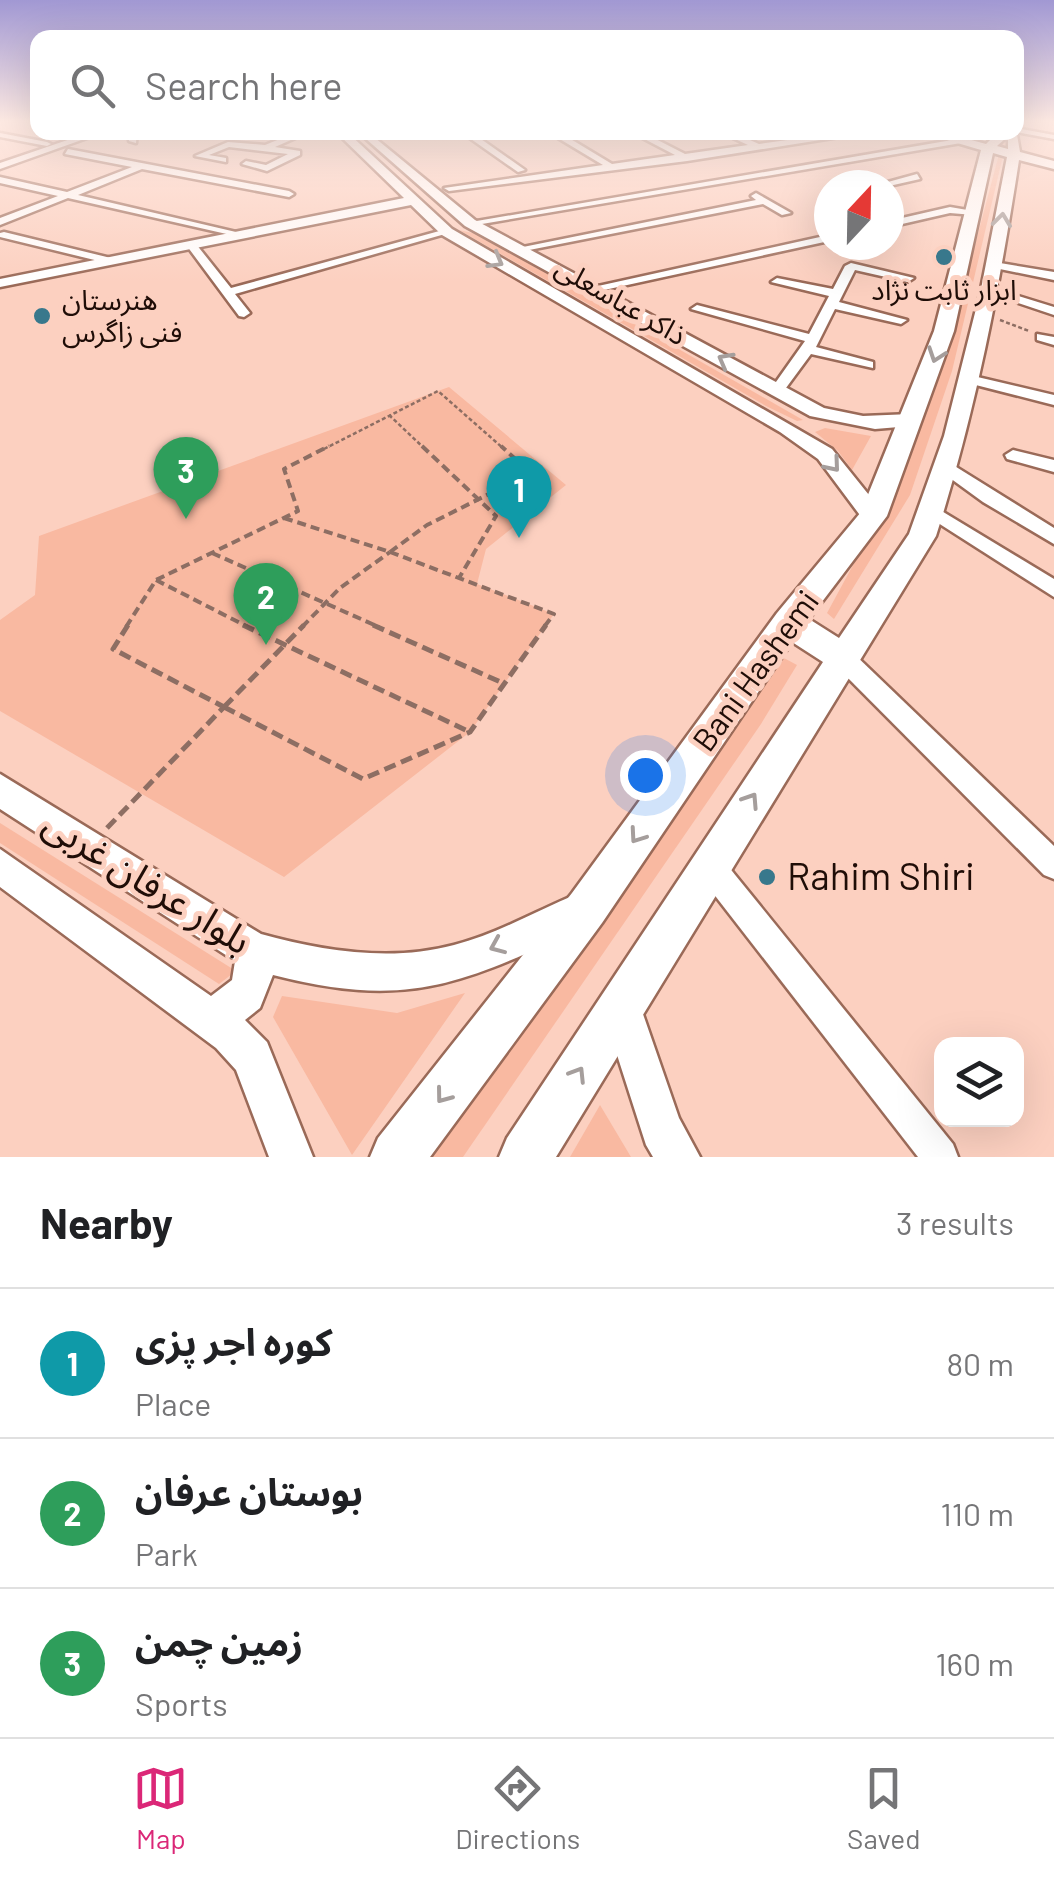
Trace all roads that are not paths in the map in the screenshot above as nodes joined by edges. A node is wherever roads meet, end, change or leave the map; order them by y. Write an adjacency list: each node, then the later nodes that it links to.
1 (121, 174): 16 (street)
2 (183, 174): 15 (street)
3 (387, 174): 17 (street, ذاکر عباسعلی)
4 (414, 174): 24 (street, ذاکر عباسعلی)
5 (550, 174): 13 (street)
6 (615, 174): 14 (street)
7 (768, 174): 14 (street)
8 (987, 174): 19 (main road, Bani Hashemi)
9 (997, 174): 48 (main road, Bani Hashemi, one-way to 9)
10 (916, 178): 12 (street)
11 (0, 180): 16 (street)
12 (904, 180)
13 (449, 188)
14 (635, 193): 24 (street)
15 (289, 194)
16 (68, 195): 22 (street); 28 (street)
17 (415, 200): 29 (street, ذاکر عباسعلی); 36 (street)
18 (0, 211): 22 (street)
19 (974, 212): 23 (street); 61 (main road, Bani Hashemi, one-way to 61)
20 (704, 213): 21 (street); 25 (street); 26 (street)
21 (786, 213)
22 (16, 216): 27 (street)
23 (904, 220)
24 (470, 222): 37 (street, ذاکر عباسعلی)
25 (641, 225): 30 (street); 31 (street)
26 (724, 226)
27 (2, 229): 40 (street)
28 (232, 232)
29 (447, 232): 49 (street); 62 (street, ذاکر عباسعلی, one-way to 62)
30 (598, 234): 33 (street); 37 (street)
31 (653, 234)
32 (792, 236): 35 (street)
33 (609, 242)
34 (814, 242): 35 (street)
35 (806, 244): 39 (street)
36 (192, 246): 40 (street); 49 (street)
37 (519, 249): 47 (street, ذاکر عباسعلی)
38 (724, 251): 39 (street)
39 (737, 260): 44 (street)
40 (111, 262): 46 (street)
41 (632, 266): 44 (street)
42 (1054, 276): 48 (street)
43 (908, 278): 50 (street)
44 (649, 279): 47 (street)
45 (777, 282): 50 (street)
46 (0, 283)
47 (596, 288): 58 (street, ذاکر عباسعلی, one-way to 47)
48 (990, 289): 52 (street); 57 (main road, Bani Hashemi)
49 (228, 292): 53 (street)
50 (834, 299): 54 (street); 55 (street)
51 (697, 309): 55 (street)
52 (1054, 311)
53 (244, 314)
54 (901, 320)
55 (810, 344): 56 (street); 58 (street)
56 (868, 365)
57 (969, 378): 59 (street); 64 (main road, Bani Hashemi)
58 (778, 389): 60 (street, ذاکر عباسعلی)
59 (1054, 400)
60 (816, 412): 61 (street, ذاکر عباسعلی); 62 (street)
61 (911, 420): 67 (main road, Bani Hashemi)
62 (788, 428): 67 (street, ذاکر عباسعلی, one-way to 67)
63 (1013, 454): 65 (street)
64 (946, 466): 66 (main road, Bani Hashemi); 68 (street)
65 (1054, 466)
66 (930, 510): 69 (street); 71 (main road, Bani Hashemi)
67 (873, 516): 70 (main road, Bani Hashemi)
68 (1054, 536)
69 (1054, 589)
70 (788, 622): 71 (main road); 76 (main road, Bani Hashemi, one-way to 76)
71 (843, 658): 73 (main road, Bani Hashemi, one-way to 71); 74 (street)
72 (0, 790): 77 (street, بلوار عرفان غربی)
73 (709, 865): 78 (main road, Bani Hashemi); 84 (street)
74 (1054, 865)
75 (0, 866): 79 (street, بلوار عرفان غربی)
76 (586, 908): 77 (street, بلوار عرفان غربی, one-way to 77); 81 (main road, Bani Hashemi, one-way to 81)
77 (253, 951): 79 (street)
78 (622, 1005): 82 (main road, Bani Hashemi, one-way to 78); 83 (street)
79 (208, 1016): 80 (street, بلوار عرفان غربی)
80 (291, 1157)
81 (396, 1157)
82 (526, 1157)
83 (678, 1157)
84 (940, 1157)

